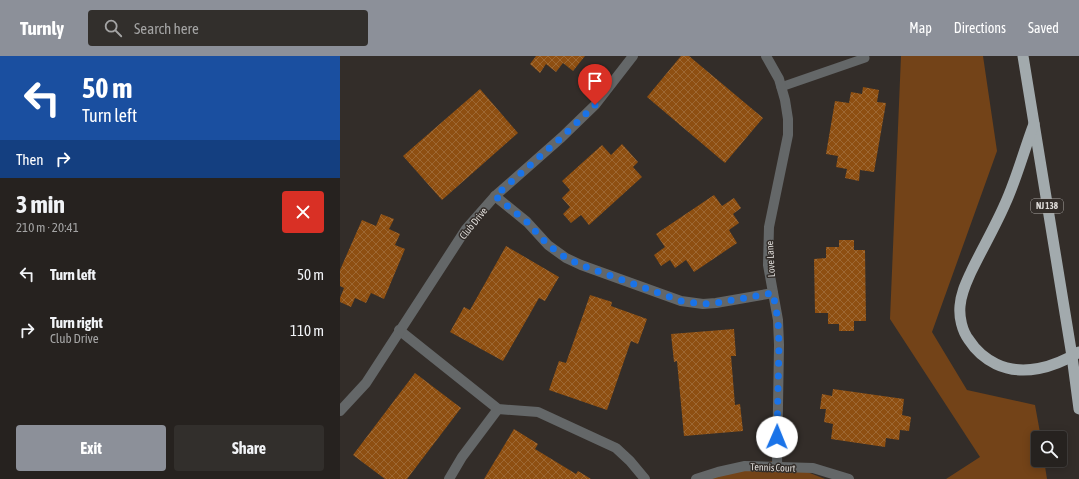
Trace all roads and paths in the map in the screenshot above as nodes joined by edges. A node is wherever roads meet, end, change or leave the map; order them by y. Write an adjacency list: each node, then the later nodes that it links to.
1 (633, 56): 7 (street, Club Drive)
2 (766, 56): 5 (street, Love Lane)
3 (1023, 56): 6 (highway, NJ 138)
4 (865, 58): 5 (lane)
5 (781, 87): 8 (street, Love Lane)
6 (1034, 124): 10 (highway, NJ 138); 10 (highway)
7 (495, 196): 8 (street); 9 (street, Club Drive)
8 (773, 293): 14 (street, Love Lane)
9 (399, 330): 11 (street); 13 (street, Club Drive)
10 (1076, 354): 12 (highway, NJ 138)
11 (498, 409): 15 (street); 16 (street)
12 (1079, 409)
13 (340, 411)
14 (777, 467): 17 (street, Tennis Court); 18 (street, Tennis Court)
15 (449, 479)
16 (645, 479)
17 (696, 479)
18 (849, 479)

